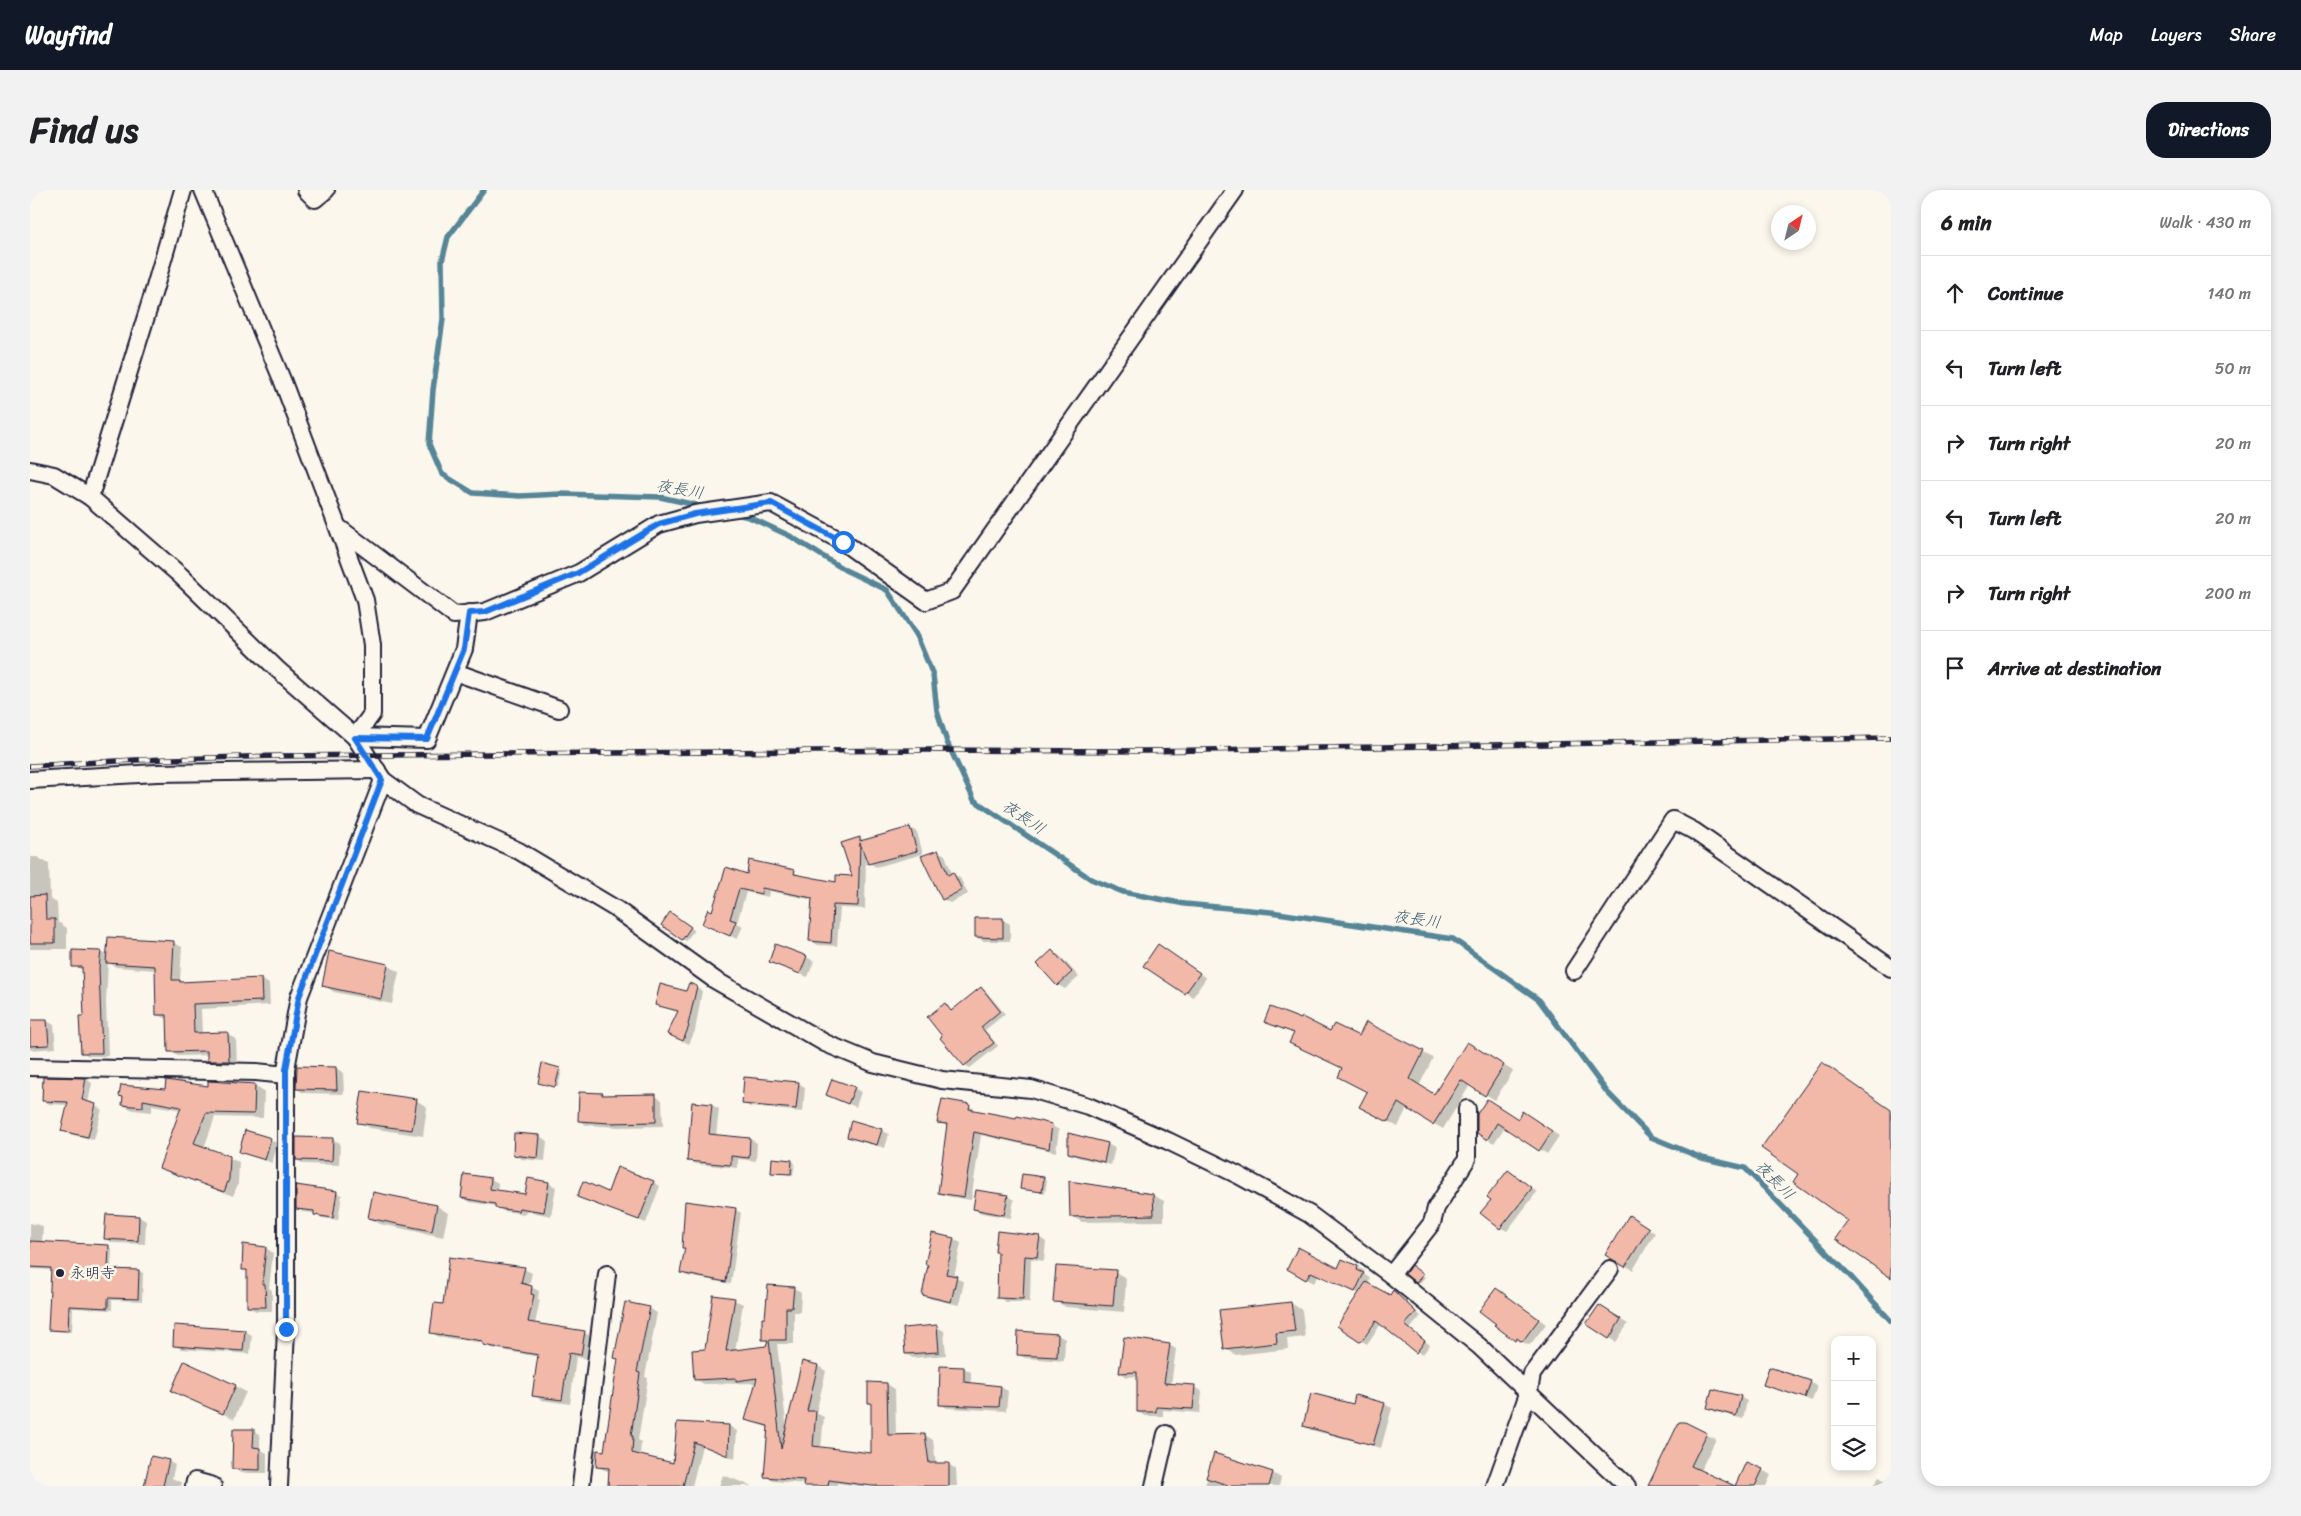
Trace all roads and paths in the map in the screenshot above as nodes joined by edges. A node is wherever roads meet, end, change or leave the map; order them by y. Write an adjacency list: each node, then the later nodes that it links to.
1 (183, 190): 7 (street)
2 (203, 190): 8 (street)
3 (306, 190): 4 (street)
4 (326, 190)
5 (1235, 190): 9 (street)
6 (30, 470): 7 (street)
7 (90, 497): 12 (street)
8 (339, 528): 9 (street); 12 (street)
9 (469, 613): 10 (street)
10 (455, 672): 11 (street); 12 (street)
11 (559, 709)
12 (355, 738): 13 (street)
13 (380, 775): 14 (street); 18 (street); 22 (street)
14 (30, 780)
15 (1891, 968): 16 (street)
16 (1574, 971)
17 (30, 1067): 18 (street)
18 (286, 1075): 27 (street)
19 (1467, 1109): 22 (street)
20 (1610, 1269): 23 (street)
21 (607, 1274): 28 (street)
22 (1392, 1274): 23 (street)
23 (1529, 1391): 30 (street); 31 (street)
24 (1166, 1434): 29 (street)
25 (194, 1486): 26 (street)
26 (213, 1486)
27 (279, 1486)
28 (581, 1486)
29 (1154, 1486)
30 (1494, 1486)
31 (1627, 1486)

